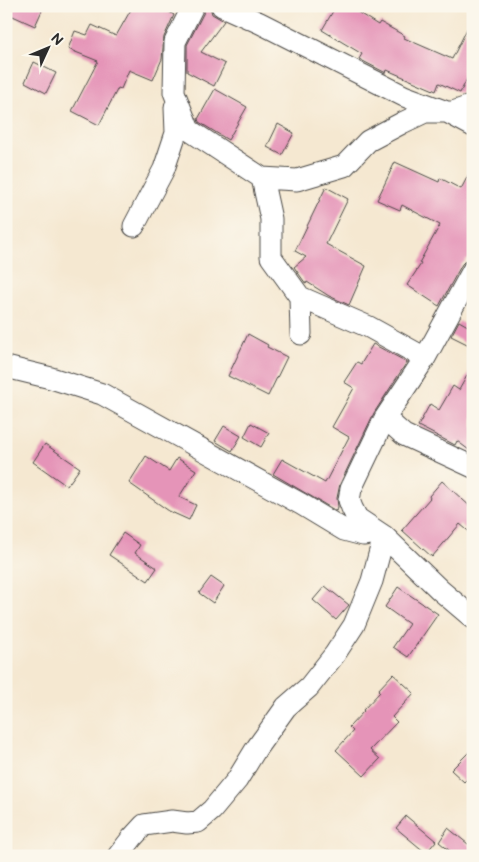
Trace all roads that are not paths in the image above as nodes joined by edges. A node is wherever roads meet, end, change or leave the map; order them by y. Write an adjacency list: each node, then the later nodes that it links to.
1 (193, 6): 3 (street)
2 (222, 6): 5 (street)
3 (174, 92): 7 (street); 8 (street)
4 (473, 105): 5 (street)
5 (447, 112): 6 (street); 7 (street)
6 (473, 126)
7 (262, 178): 10 (street)
8 (134, 226)
9 (473, 270): 12 (street)
10 (300, 297): 11 (street); 12 (street)
11 (301, 334)
12 (425, 358): 14 (street)
13 (6, 367): 16 (street)
14 (385, 418): 15 (street); 16 (street)
15 (473, 467)
16 (384, 536): 17 (street); 18 (street)
17 (473, 618)
18 (118, 856)

